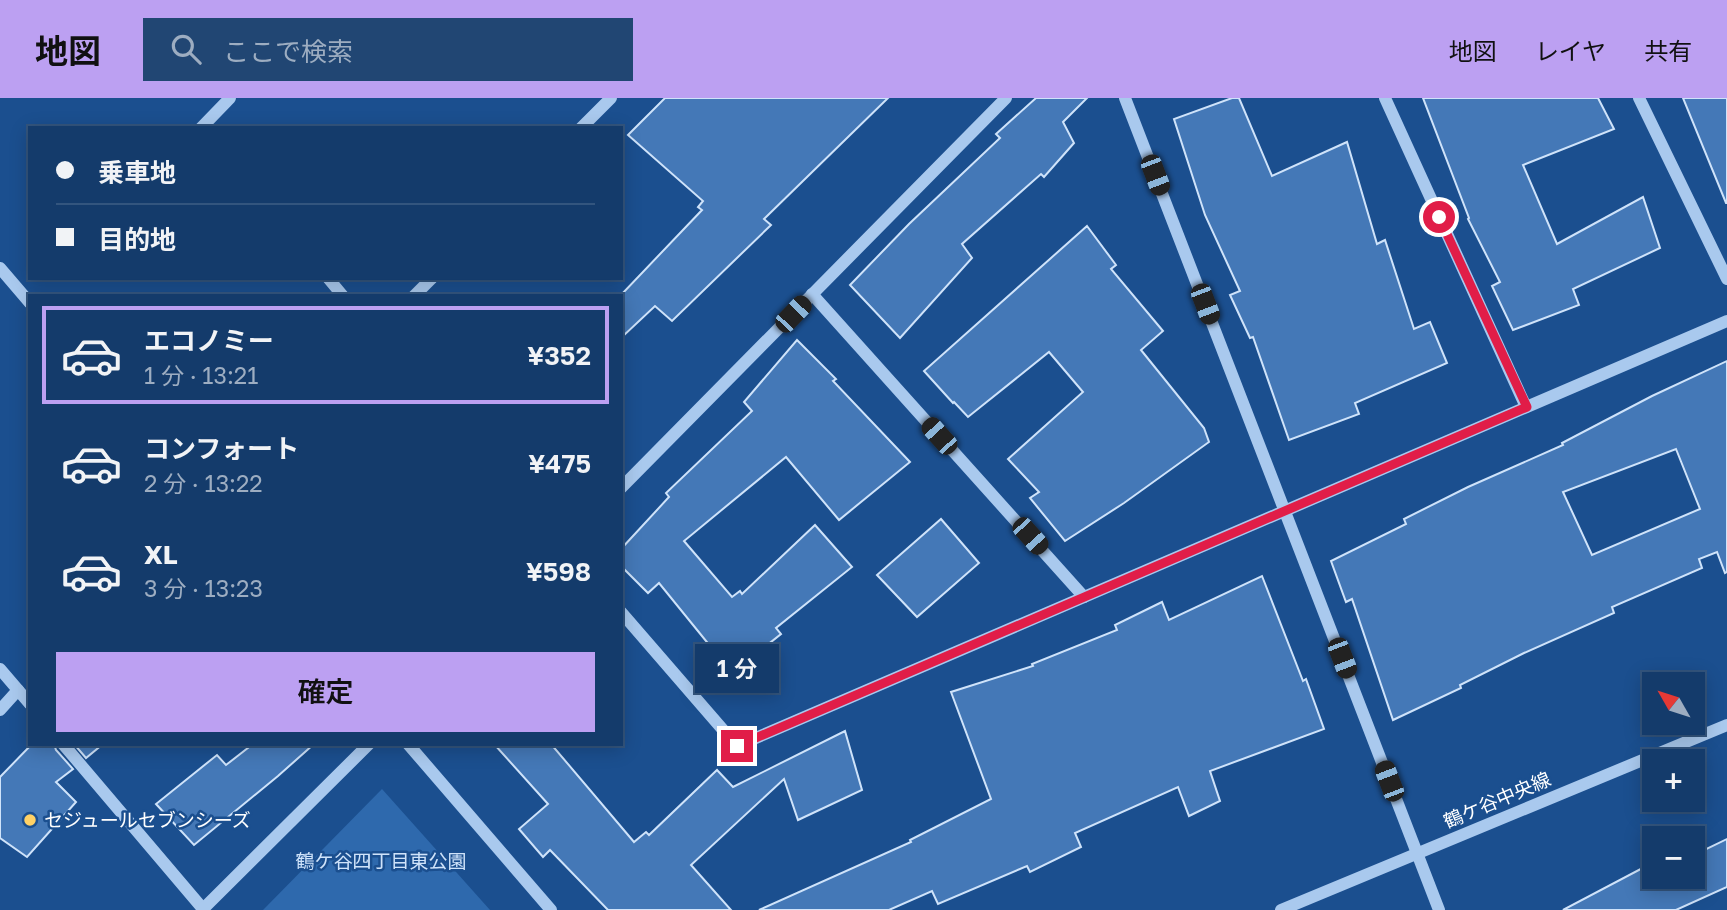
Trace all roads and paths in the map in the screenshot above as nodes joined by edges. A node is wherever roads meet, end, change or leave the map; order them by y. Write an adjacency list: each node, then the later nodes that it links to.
1 (230, 98): 7 (street)
2 (611, 98): 8 (street)
3 (1006, 98): 15 (street)
4 (1125, 98): 20 (street)
5 (1385, 98): 18 (street)
6 (1639, 98): 10 (street)
7 (203, 126)
8 (583, 126)
9 (0, 268): 16 (street)
10 (1727, 279)
11 (330, 280): 13 (street)
12 (430, 280): 14 (street)
13 (341, 294)
14 (416, 294)
15 (812, 294): 19 (street); 21 (street)
16 (28, 301)
17 (1727, 321): 18 (street)
18 (1527, 407): 20 (street)
19 (623, 486)
20 (1285, 511): 21 (street); 31 (street)
21 (1084, 597): 22 (street)
22 (623, 614)
23 (0, 669): 24 (street)
24 (18, 690): 25 (street); 26 (street)
25 (28, 702)
26 (0, 710)
27 (1727, 724): 31 (street, 鶴ケ谷中央線)
28 (65, 746): 32 (street)
29 (367, 746): 32 (street)
30 (410, 746): 33 (street)
31 (1418, 854): 34 (street, 鶴ケ谷中央線); 35 (street)
32 (202, 909)
33 (551, 910)
34 (1281, 910)
35 (1439, 910)

